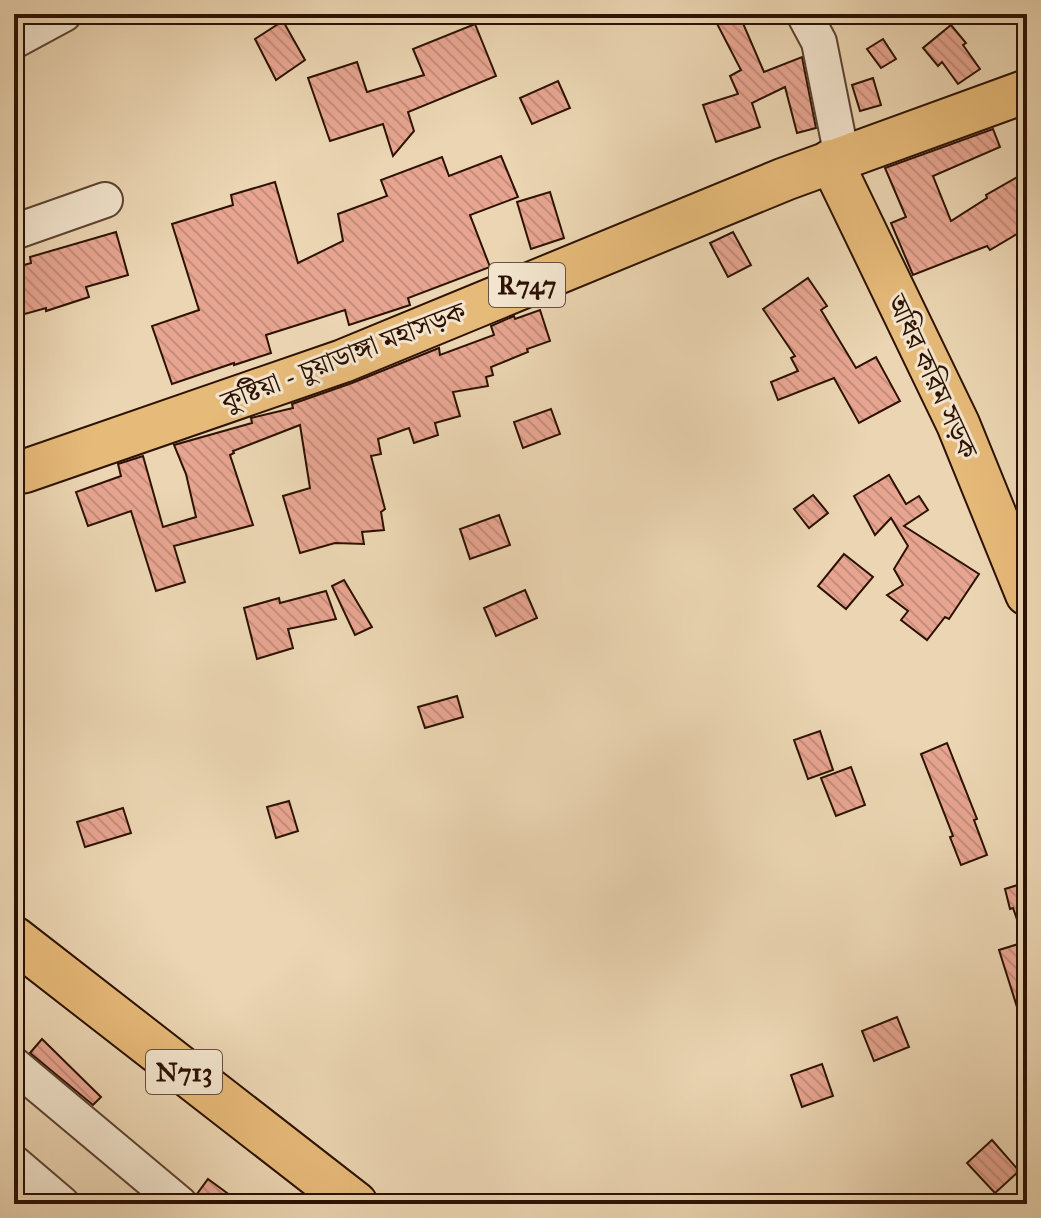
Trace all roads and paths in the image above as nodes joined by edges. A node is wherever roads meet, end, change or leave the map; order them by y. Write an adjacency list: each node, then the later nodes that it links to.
1 (64, 14): 3 (street)
2 (804, 14): 5 (street)
3 (14, 41)
4 (1027, 91): 5 (main road, কুষ্টিয়া - চুয়াডাঙ্গা মহাসড়ক / R747)
5 (836, 159): 8 (main road, কুষ্টিয়া - চুয়াডাঙ্গা মহাসড়ক / R747); 9 (main road, অধির করিম সড়ক)
6 (105, 200): 7 (street)
7 (14, 232)
8 (18, 476)
9 (1027, 594)
10 (14, 939): 15 (highway, N713)
11 (14, 1065): 14 (street)
12 (14, 1163): 13 (street)
13 (62, 1204)
14 (180, 1204)
15 (355, 1204)

